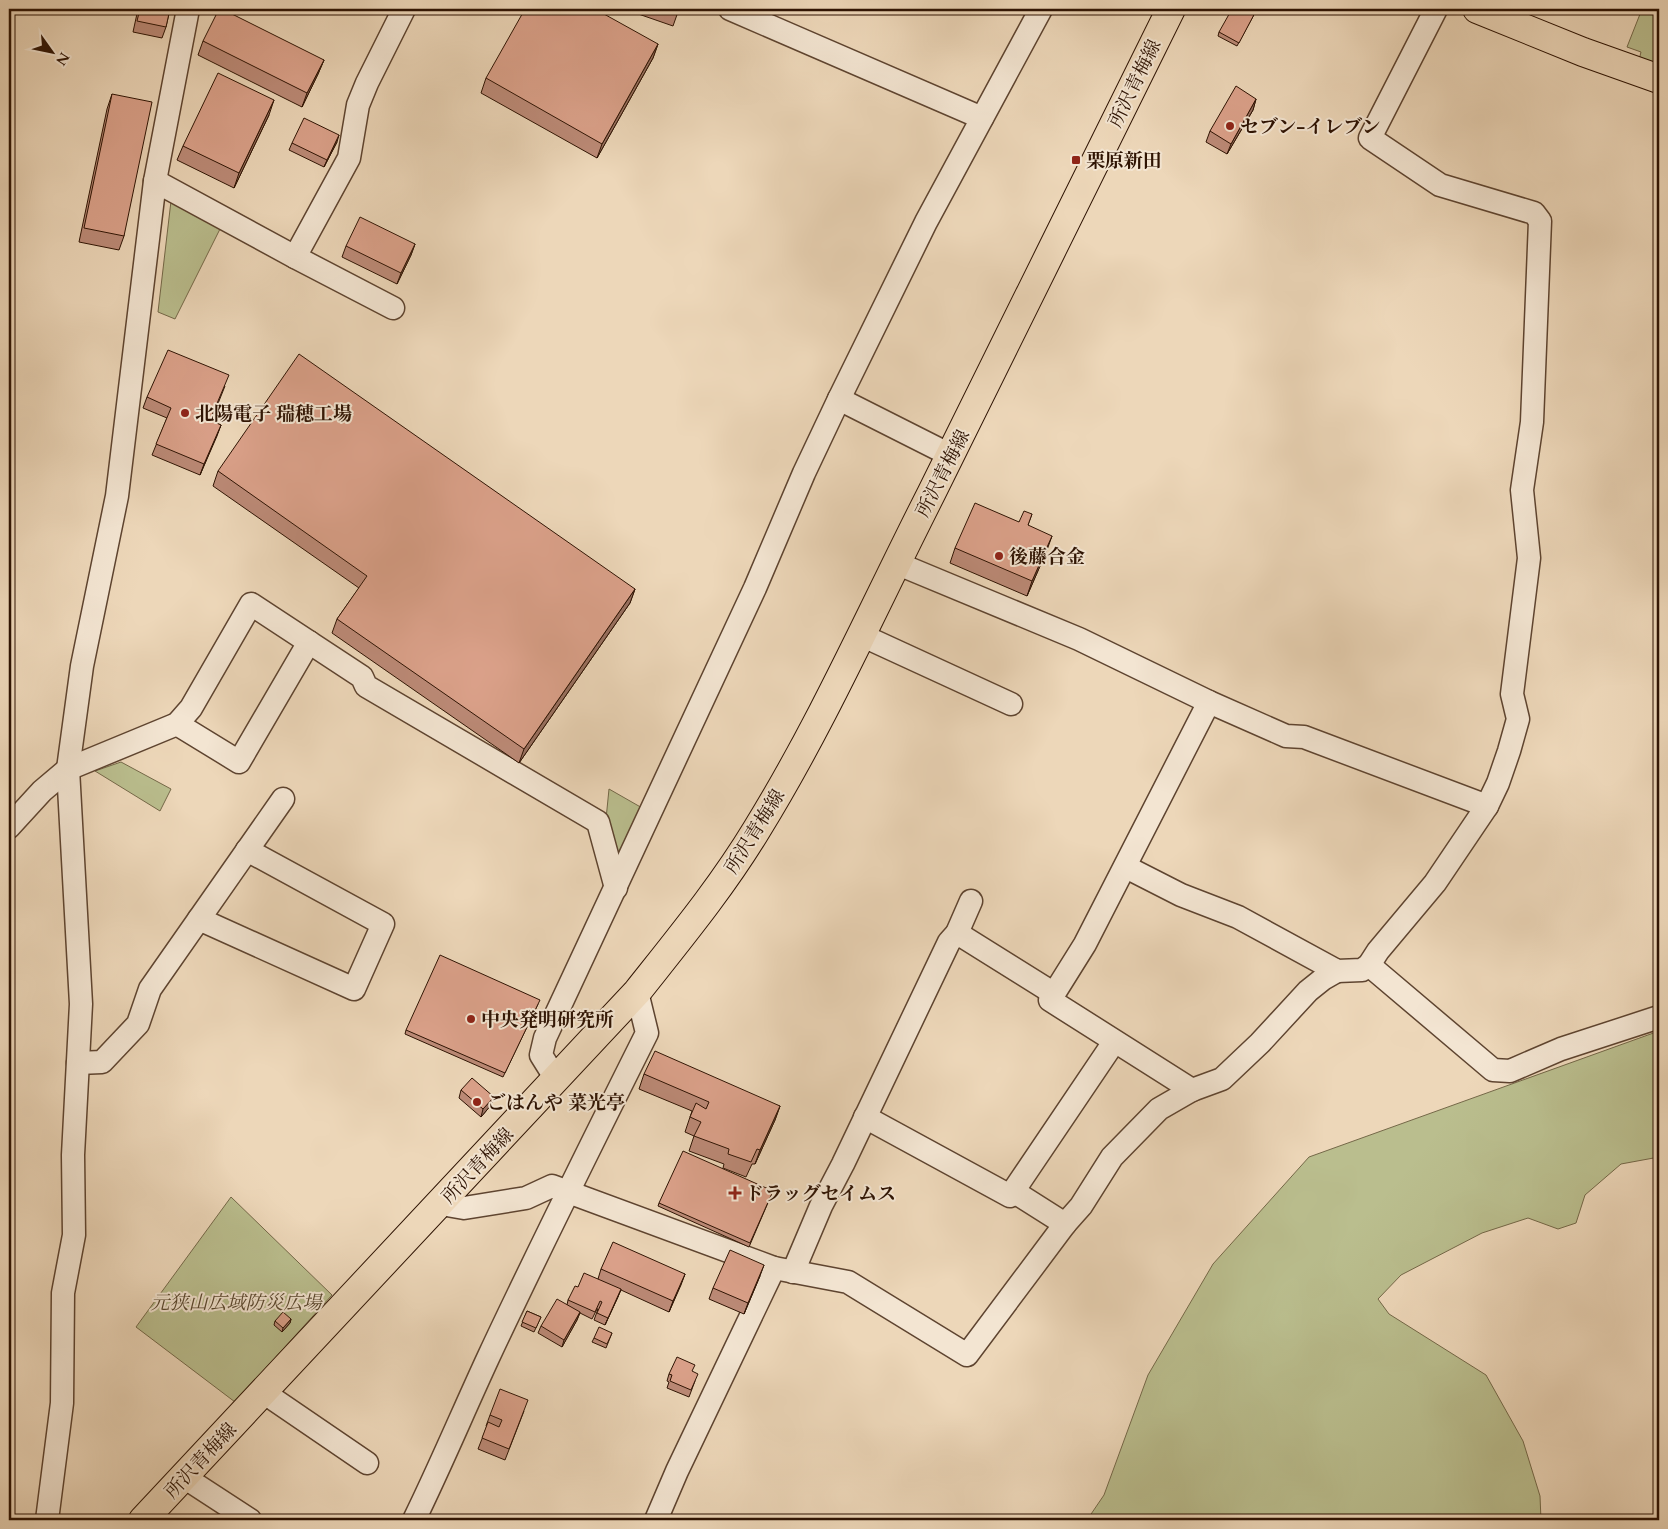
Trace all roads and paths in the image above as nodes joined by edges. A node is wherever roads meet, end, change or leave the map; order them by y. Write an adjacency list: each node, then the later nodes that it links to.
1 (188, 9): 10 (street)
2 (404, 9): 11 (street)
3 (730, 9): 9 (street)
4 (1041, 9): 9 (street)
5 (1170, 9): 14 (main road, 所沢青梅線)
6 (1436, 9): 23 (street)
7 (1477, 9): 8 (main road)
8 (1659, 79)
9 (982, 118): 13 (street)
10 (155, 180): 11 (street); 21 (street)
11 (295, 257): 12 (street)
12 (393, 308)
13 (839, 399): 14 (street); 27 (street)
14 (950, 455): 15 (main road, 所沢青梅線)
15 (896, 563): 16 (main road, 所沢青梅線); 18 (street)
16 (861, 635): 19 (street); 33 (main road, 所沢青梅線)
17 (309, 642): 20 (street); 20 (street); 27 (street)
18 (1209, 702): 23 (street); 26 (street)
19 (1011, 704)
20 (177, 724): 21 (street)
21 (68, 769): 24 (street); 37 (street)
22 (284, 799): 25 (street)
23 (1487, 806): 31 (street)
24 (9, 827)
25 (247, 850): 29 (street); 29 (street)
26 (1126, 867): 32 (street); 34 (street)
27 (616, 888): 38 (street)
28 (971, 901): 30 (street)
29 (199, 919): 37 (street)
30 (957, 934): 34 (street); 40 (street)
31 (1369, 965): 32 (street); 35 (street)
32 (1336, 971): 39 (street)
33 (637, 992): 38 (main road, 所沢青梅線); 41 (street)
34 (1053, 993): 36 (street)
35 (1659, 1016)
36 (1114, 1042): 39 (street); 42 (street)
37 (78, 1063): 49 (street)
38 (556, 1079): 43 (main road, 所沢青梅線)
39 (1192, 1090): 44 (street)
40 (865, 1117): 42 (street); 45 (street)
41 (568, 1191): 43 (street); 45 (street); 52 (street)
42 (1013, 1191): 44 (street)
43 (441, 1204): 46 (main road, 所沢青梅線)
44 (1064, 1224): 45 (street)
45 (783, 1270): 53 (street)
46 (263, 1392): 47 (street); 48 (main road, 所沢青梅線)
47 (367, 1463)
48 (184, 1477): 50 (main road, 所沢青梅線); 51 (street)
49 (47, 1520)
50 (143, 1520)
51 (250, 1520)
52 (414, 1520)
53 (656, 1520)

